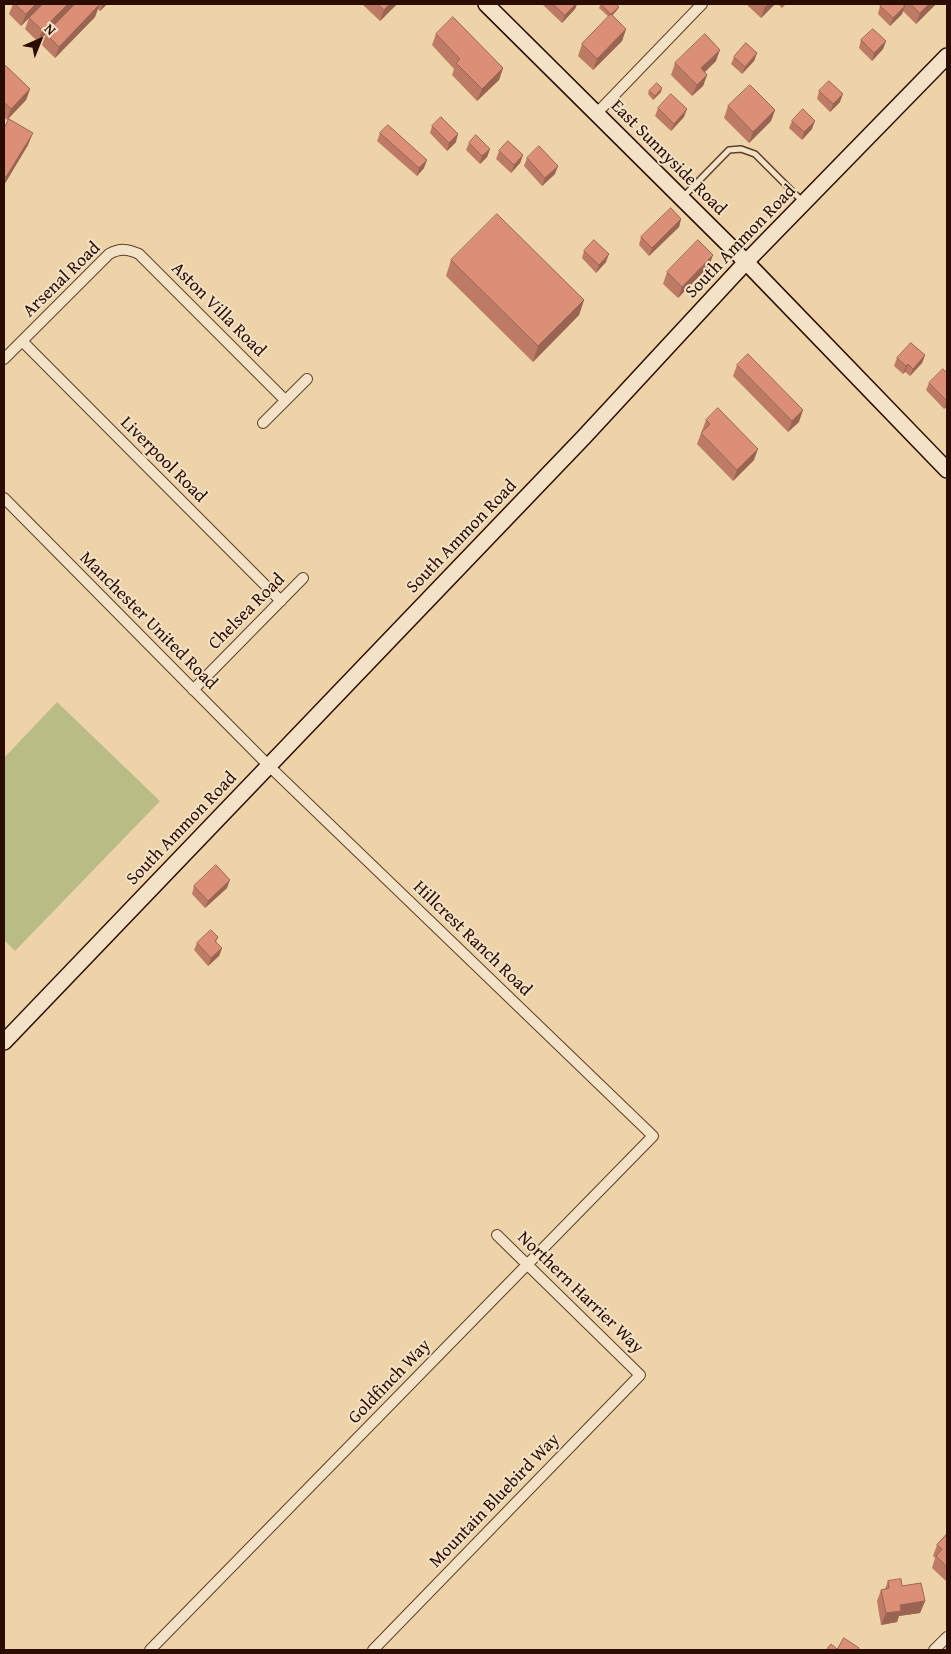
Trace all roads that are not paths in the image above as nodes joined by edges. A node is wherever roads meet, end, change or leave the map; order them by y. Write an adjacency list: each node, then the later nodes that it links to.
1 (486, 4): 4 (street, East Sunnyside Road)
2 (702, 4): 4 (street)
3 (947, 56): 6 (street, South Ammon Road)
4 (596, 114): 5 (street, East Sunnyside Road)
5 (682, 198): 6 (lane); 8 (street, East Sunnyside Road)
6 (804, 203): 8 (street, South Ammon Road)
7 (123, 249): 9 (street, Arsenal Road); 12 (street, Aston Villa Road)
8 (746, 262): 14 (street, East Sunnyside Road); 19 (street, South Ammon Road)
9 (22, 341): 10 (street, Arsenal Road); 17 (street, Liverpool Road)
10 (4, 359)
11 (306, 379): 12 (street)
12 (285, 400): 13 (street)
13 (263, 423)
14 (947, 470)
15 (4, 498): 18 (street, Manchester United Road)
16 (304, 578): 17 (street, Chelsea Road)
17 (281, 601): 18 (street, Chelsea Road)
18 (193, 690): 19 (street, Manchester United Road)
19 (269, 766): 20 (street, South Ammon Road); 21 (street, Hillcrest Ranch Road)
20 (5, 1037)
21 (653, 1136): 23 (street, Goldfinch Way)
22 (497, 1235): 23 (street, Northern Harrier Way)
23 (527, 1265): 24 (street, Northern Harrier Way); 26 (street, Goldfinch Way)
24 (640, 1375): 27 (street, Mountain Bluebird Way)
25 (947, 1637): 28 (street)
26 (150, 1650)
27 (373, 1650)
28 (934, 1650)

